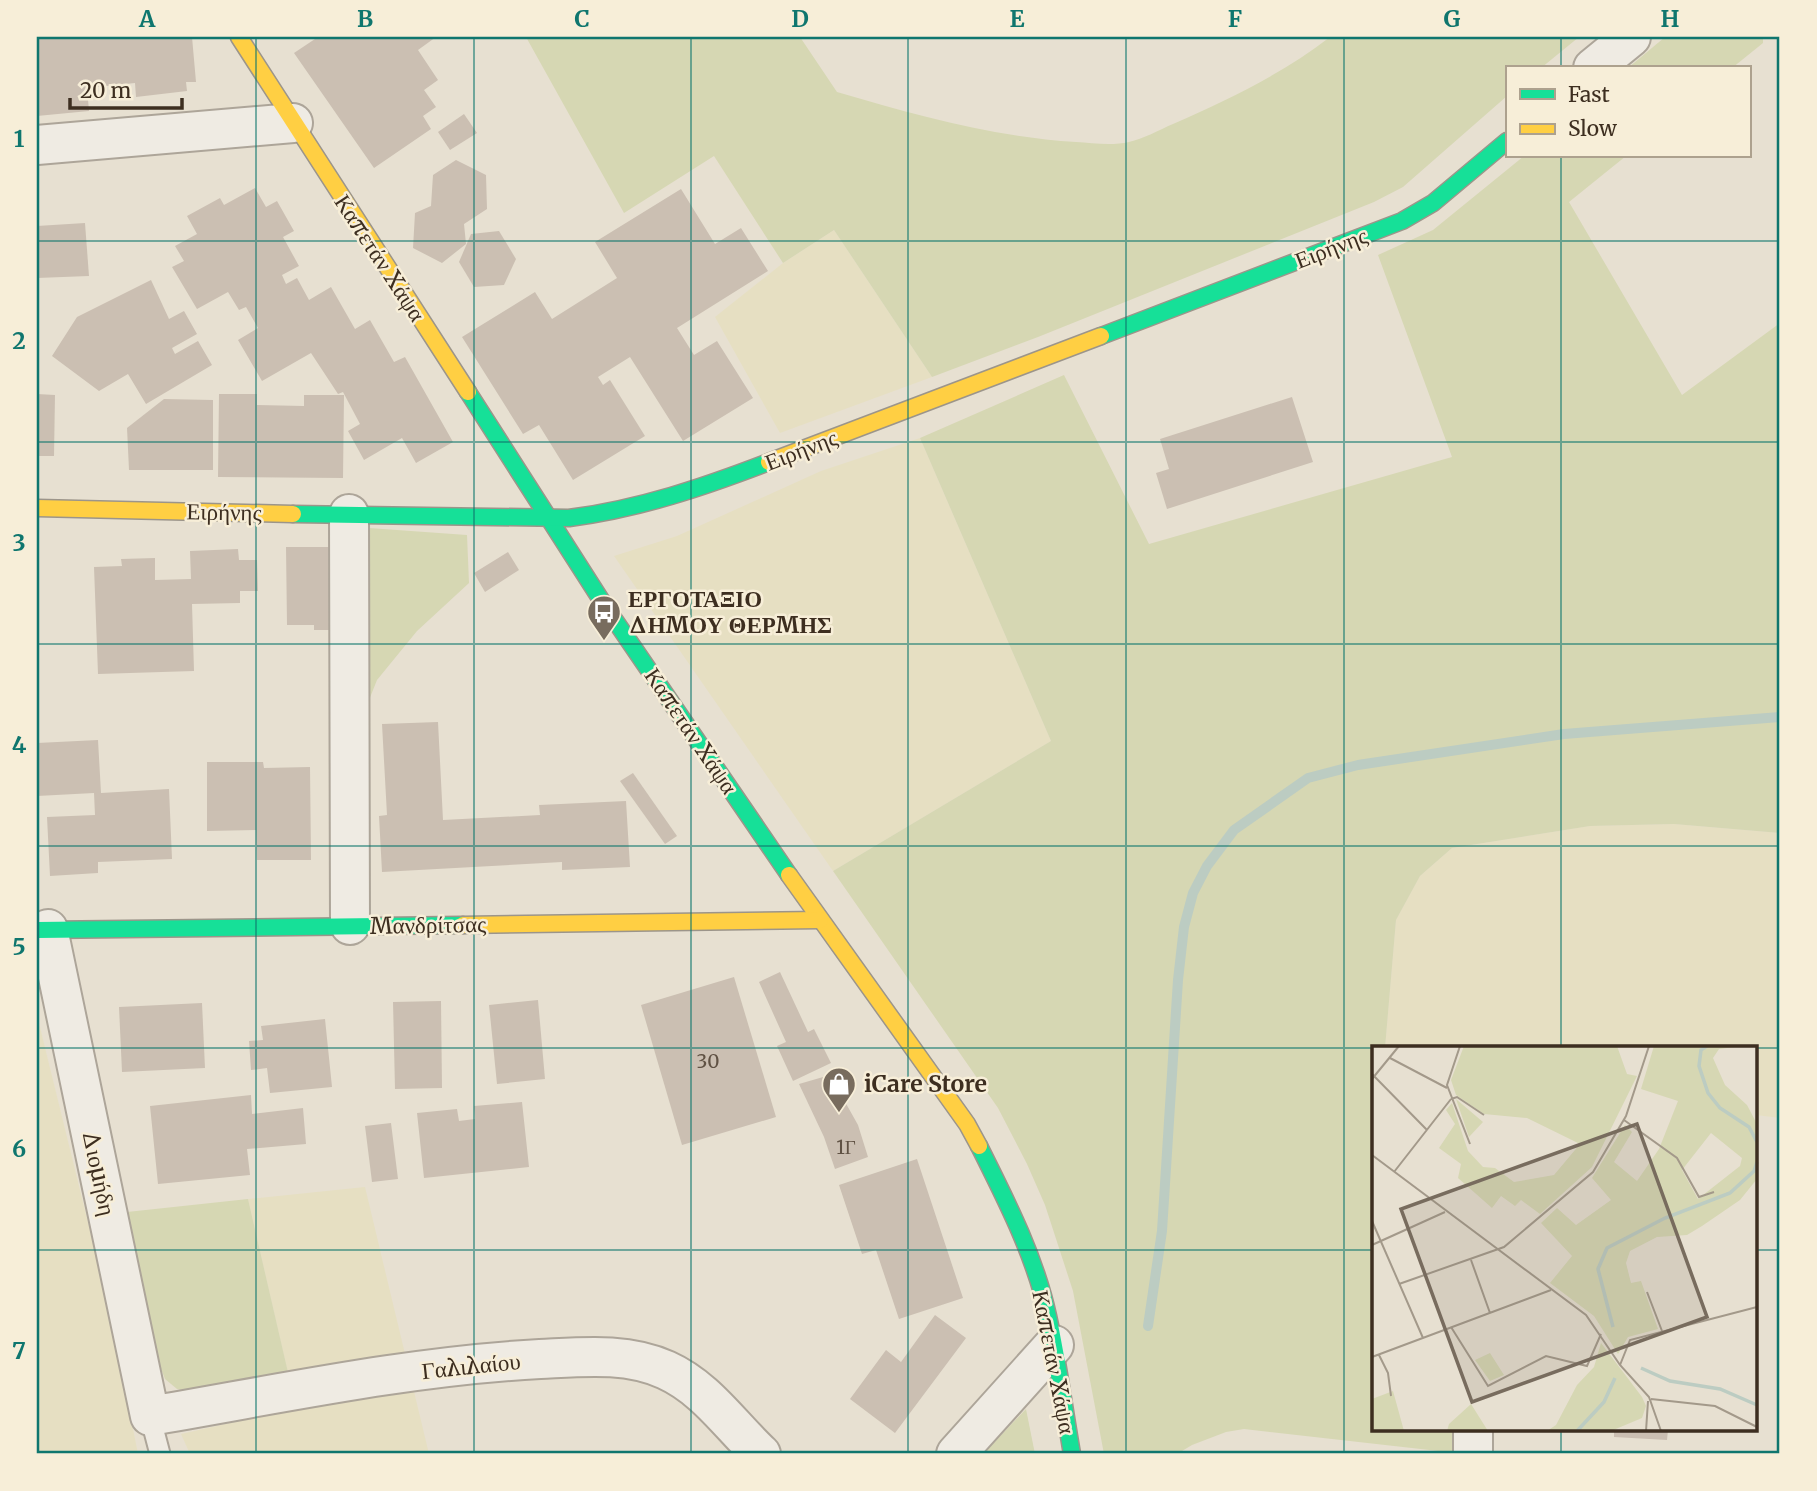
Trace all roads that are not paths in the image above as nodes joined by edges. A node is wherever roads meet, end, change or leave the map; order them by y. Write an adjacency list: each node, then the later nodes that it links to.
1 (239, 37): 4 (street, Καπετάν Χάψα)
2 (1631, 37): 3 (street)
3 (1595, 66)
4 (293, 123): 6 (street); 9 (street, Καπετάν Χάψα)
5 (1506, 142): 9 (street, Ειρήνης)
6 (37, 145)
7 (37, 508): 8 (street, Ειρήνης)
8 (349, 514): 9 (street, Ειρήνης); 11 (street)
9 (548, 519): 10 (street, Καπετάν Χάψα)
10 (820, 920): 11 (street, Μανδρίτσας); 13 (street, Καπετάν Χάψα)
11 (350, 925): 12 (street, Μανδρίτσας)
12 (42, 930): 14 (street, Διομήδη)
13 (1054, 1345): 18 (street); 19 (street, Καπετάν Χάψα)
14 (150, 1416): 16 (lane); 17 (street, Γαλιλαίου)
15 (1473, 1432): 20 (street)
16 (160, 1454)
17 (761, 1454)
18 (956, 1454)
19 (1072, 1454)
20 (1473, 1454)

